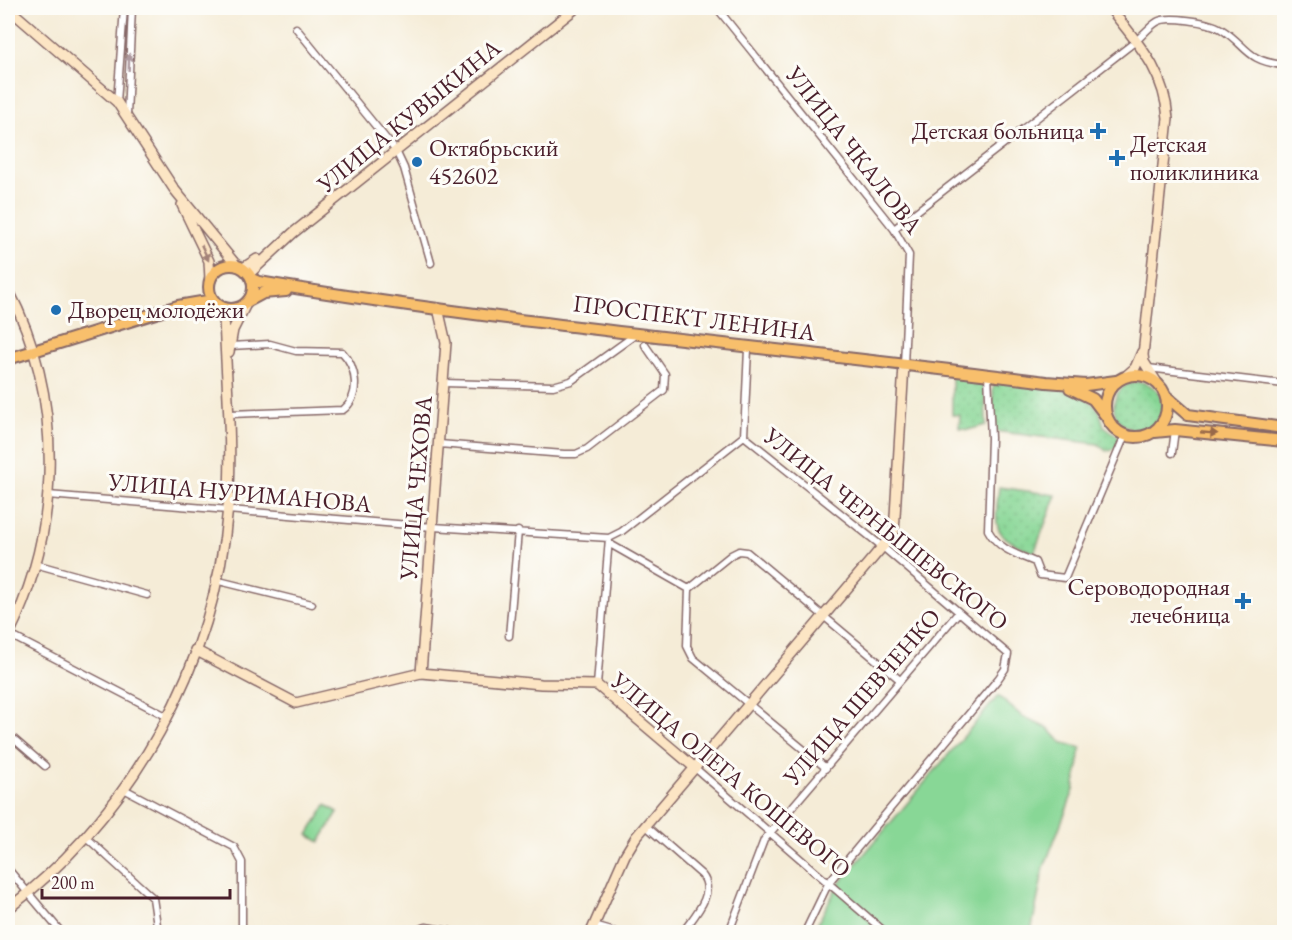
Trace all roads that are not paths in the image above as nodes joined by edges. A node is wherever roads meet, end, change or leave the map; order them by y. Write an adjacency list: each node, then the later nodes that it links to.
1 (8, 8): 10 (street)
2 (124, 8): 10 (street)
3 (132, 8): 11 (street, one-way to 3)
4 (576, 8): 12 (street, УЛИЦА КУВЫКИНА)
5 (717, 8): 14 (street, УЛИЦА ЧКАЛОВА)
6 (1110, 8): 8 (street)
7 (296, 28): 12 (street)
8 (1136, 41): 9 (street); 14 (street); 25 (street)
9 (1284, 65)
10 (117, 102): 11 (street)
11 (127, 116): 13 (street)
12 (396, 151): 15 (street); 16 (street, УЛИЦА КУВЫКИНА)
13 (174, 189): 16 (street); 17 (street, one-way to 17)
14 (894, 229): 31 (street, УЛИЦА ЧКАЛОВА)
15 (431, 262)
16 (245, 272): 17 (main road); 19 (main road, ПРОСПЕКТ ЛЕНИНА); 20 (main road)
17 (209, 284): 21 (main road); 22 (main road)
18 (8, 289): 29 (street)
19 (338, 294): 20 (main road, ПРОСПЕКТ ЛЕНИНА); 23 (main road, ПРОСПЕКТ ЛЕНИНА)
20 (248, 302): 21 (main road); 27 (street)
21 (216, 303): 22 (main road); 33 (street)
22 (178, 306): 29 (main road)
23 (438, 308): 24 (main road, ПРОСПЕКТ ЛЕНИНА); 39 (street, УЛИЦА ЧЕХОВА)
24 (638, 333): 31 (main road, ПРОСПЕКТ ЛЕНИНА); 39 (street)
25 (1144, 341): 32 (street); 35 (street)
26 (645, 345): 50 (street)
27 (230, 346): 33 (street); 42 (street)
28 (748, 350): 48 (street)
29 (34, 351): 30 (main road); 52 (street)
30 (8, 358)
31 (904, 364): 34 (main road, ПРОСПЕКТ ЛЕНИНА); 57 (street, УЛИЦА ЧКАЛОВА)
32 (1147, 368): 37 (street); 40 (street)
33 (227, 373): 42 (street)
34 (988, 375): 38 (main road, ПРОСПЕКТ ЛЕНИНА); 47 (street)
35 (1127, 375): 36 (main road); 37 (main road)
36 (1116, 381): 38 (main road, ПРОСПЕКТ ЛЕНИНА); 43 (main road)
37 (1156, 381): 41 (main road)
38 (1046, 382): 43 (main road, ПРОСПЕКТ ЛЕНИНА)
39 (444, 383): 50 (street, УЛИЦА ЧЕХОВА)
40 (1281, 383)
41 (1166, 397): 44 (main road); 46 (main road)
42 (230, 414): 53 (street)
43 (1107, 417): 47 (main road)
44 (1284, 428)
45 (1175, 430): 46 (main road); 49 (main road, one-way to 49); 51 (street)
46 (1151, 433): 47 (main road)
47 (1125, 435)
48 (744, 436): 56 (street); 57 (street, УЛИЦА ЧЕРНЫШЕВСКОГО)
49 (1284, 441)
50 (439, 444): 54 (street, УЛИЦА ЧЕХОВА)
51 (1172, 453)
52 (48, 495): 53 (street, УЛИЦА НУРИМАНОВА); 58 (street)
53 (227, 510): 54 (street, УЛИЦА НУРИМАНОВА); 59 (street)
54 (433, 527): 55 (street, УЛИЦА НУРИМАНОВА); 68 (street, УЛИЦА ЧЕХОВА)
55 (518, 531): 56 (street, УЛИЦА НУРИМАНОВА); 66 (street)
56 (609, 541): 60 (street); 70 (street)
57 (884, 548): 63 (street, УЛИЦА ЧЕРНЫШЕВСКОГО); 64 (street, УЛИЦА ЧКАЛОВА)
58 (35, 564): 61 (street); 65 (street)
59 (215, 580): 62 (street); 67 (street)
60 (689, 589): 64 (street); 71 (street)
61 (147, 595)
62 (312, 604)
63 (958, 613): 69 (street, УЛИЦА ШЕВЧЕНКО); 82 (street, УЛИЦА ЧЕРНЫШЕВСКОГО)
64 (825, 615): 69 (street); 71 (street, УЛИЦА ЧКАЛОВА)
65 (8, 635): 72 (street)
66 (509, 636)
67 (195, 650): 68 (street, УЛИЦА ОЛЕГА КОШЕВОГО); 72 (street)
68 (421, 673): 70 (street, УЛИЦА ОЛЕГА КОШЕВОГО)
69 (900, 680): 76 (street, УЛИЦА ШЕВЧЕНКО)
70 (597, 686): 75 (street, УЛИЦА ОЛЕГА КОШЕВОГО)
71 (750, 705): 75 (street, УЛИЦА ЧКАЛОВА); 76 (street)
72 (169, 717): 77 (street)
73 (8, 734): 74 (street)
74 (45, 766)
75 (694, 768): 78 (street, УЛИЦА ЧКАЛОВА); 79 (street, УЛИЦА ОЛЕГА КОШЕВОГО)
76 (826, 768): 79 (street, УЛИЦА ШЕВЧЕНКО)
77 (124, 789): 80 (street); 88 (street)
78 (646, 826): 85 (street, УЛИЦА ЧКАЛОВА); 92 (street)
79 (770, 832): 82 (street, УЛИЦА ОЛЕГА КОШЕВОГО); 93 (street, УЛИЦА ШЕВЧЕНКО)
80 (86, 837): 83 (street); 87 (street)
81 (8, 869): 83 (street)
82 (830, 882): 94 (street); 95 (street, УЛИЦА ОЛЕГА КОШЕВОГО)
83 (28, 893): 84 (street); 86 (street)
84 (8, 909)
85 (592, 929): 91 (street)
86 (61, 933)
87 (158, 933)
88 (242, 933)
89 (411, 933): 90 (street)
90 (455, 933)
91 (615, 933)
92 (682, 933)
93 (729, 933)
94 (805, 933)
95 (885, 933)

